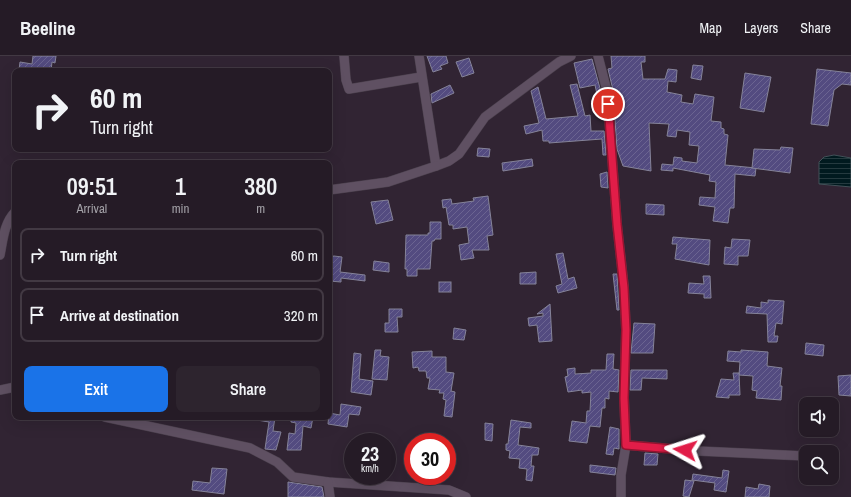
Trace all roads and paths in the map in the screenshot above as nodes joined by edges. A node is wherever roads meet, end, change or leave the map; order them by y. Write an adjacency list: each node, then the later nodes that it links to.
1 (344, 56): 5 (street)
2 (419, 56): 5 (street)
3 (571, 56): 6 (street)
4 (598, 56): 13 (street)
5 (421, 77): 6 (street)
6 (436, 166): 7 (street)
7 (332, 190)
8 (12, 216): 9 (street)
9 (0, 255)
10 (12, 388): 11 (street)
11 (0, 390)
12 (119, 420): 15 (street)
13 (626, 445): 14 (street); 18 (street)
14 (799, 456)
15 (328, 482): 16 (street); 17 (street)
16 (330, 497)
17 (466, 497)
18 (621, 497)

